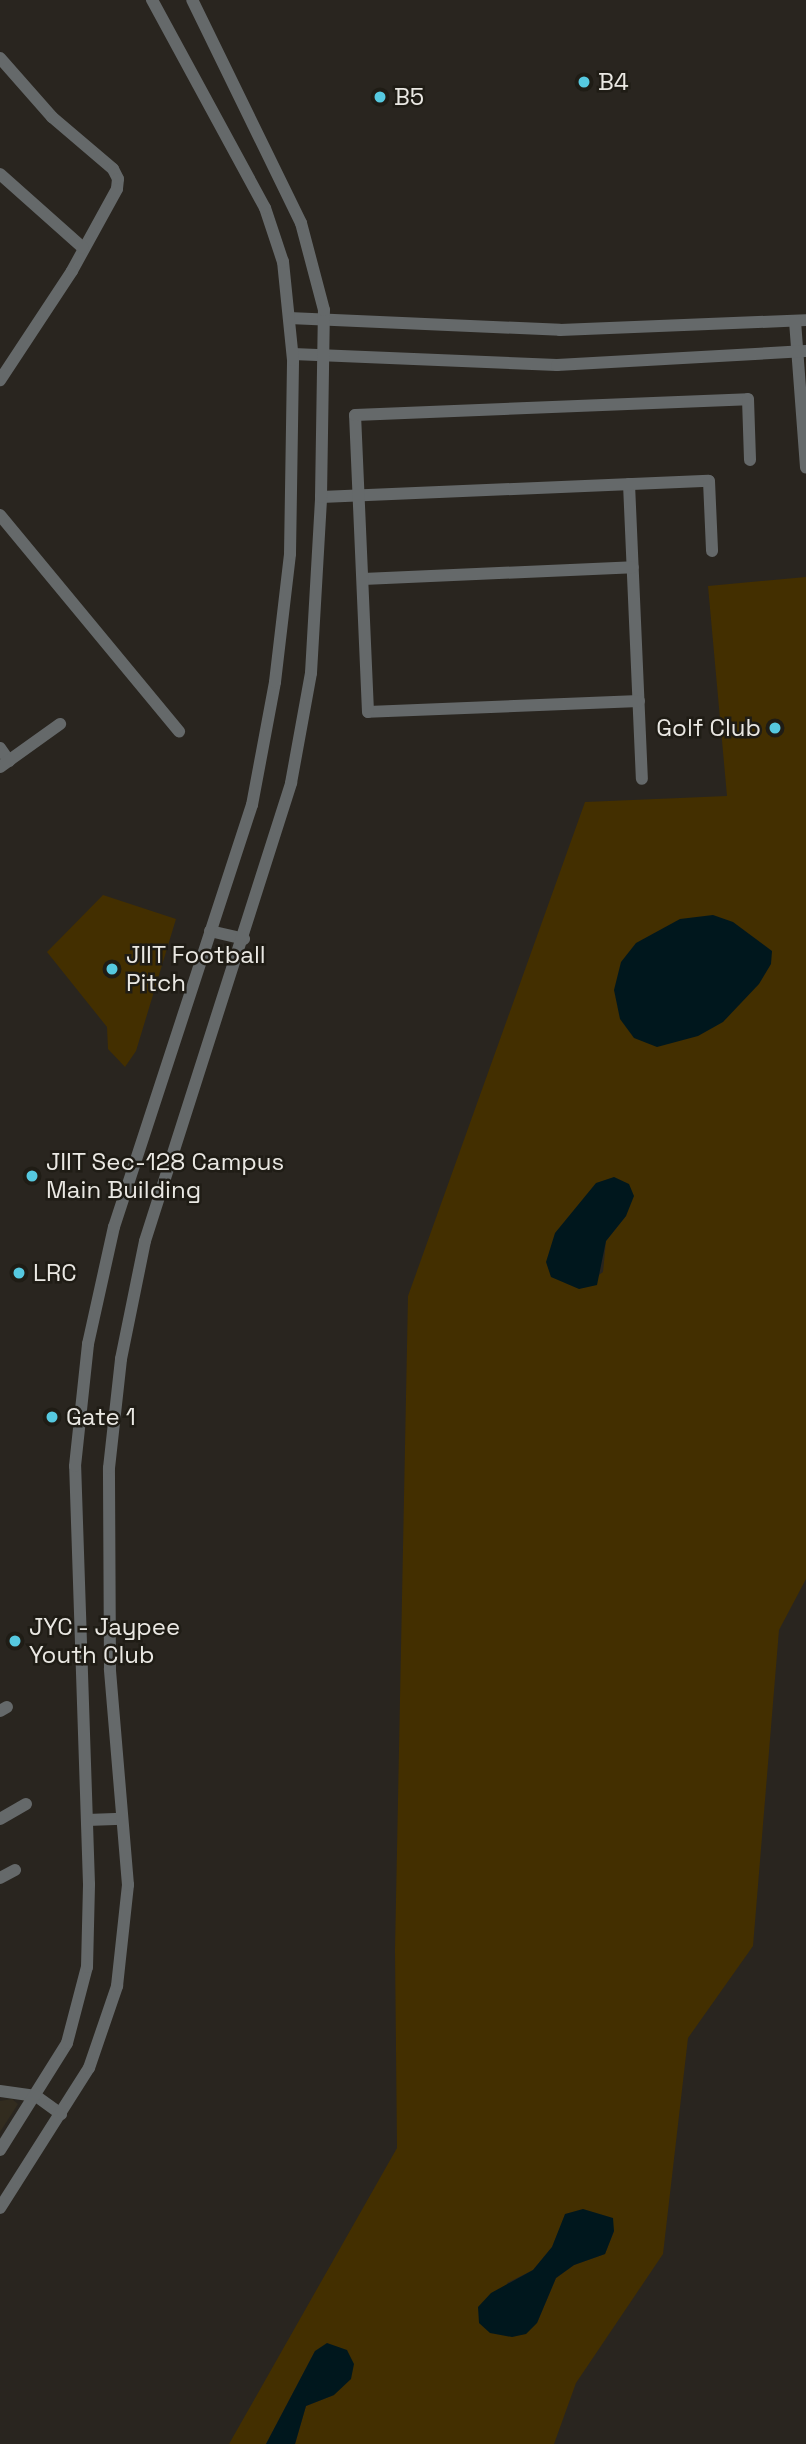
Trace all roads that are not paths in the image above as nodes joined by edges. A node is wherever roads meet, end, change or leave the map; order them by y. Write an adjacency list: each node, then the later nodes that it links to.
1 (152, 0): 6 (street)
2 (192, 0): 8 (street)
3 (0, 58): 5 (street)
4 (0, 174): 5 (street)
5 (83, 248): 12 (street)
6 (289, 318): 8 (street); 10 (street)
7 (800, 320): 8 (street); 9 (street)
8 (324, 322): 11 (street)
9 (802, 351): 11 (street); 13 (street)
10 (293, 354): 11 (street); 29 (street)
11 (324, 358): 18 (street)
12 (0, 380)
13 (803, 397): 15 (street)
14 (750, 460): 17 (street)
15 (806, 468)
16 (629, 484): 17 (street); 20 (street); 21 (street)
17 (359, 495): 18 (street); 22 (street)
18 (321, 497): 30 (street)
19 (0, 515): 25 (street)
20 (712, 551)
21 (633, 567): 22 (street); 23 (street)
22 (363, 579): 23 (street)
23 (639, 701): 28 (street)
24 (61, 724): 27 (street)
25 (180, 731)
26 (0, 748): 27 (street)
27 (4, 764)
28 (642, 779)
29 (211, 931): 30 (street); 34 (street)
30 (244, 939): 33 (street)
31 (26, 1804): 32 (street)
32 (0, 1819)
33 (122, 1819): 34 (street); 39 (street)
34 (87, 1820): 38 (street)
35 (15, 1870): 36 (street)
36 (0, 1878)
37 (0, 2091): 38 (street)
38 (36, 2095): 39 (street); 40 (street)
39 (61, 2114): 41 (street)
40 (0, 2150)
41 (0, 2208)

